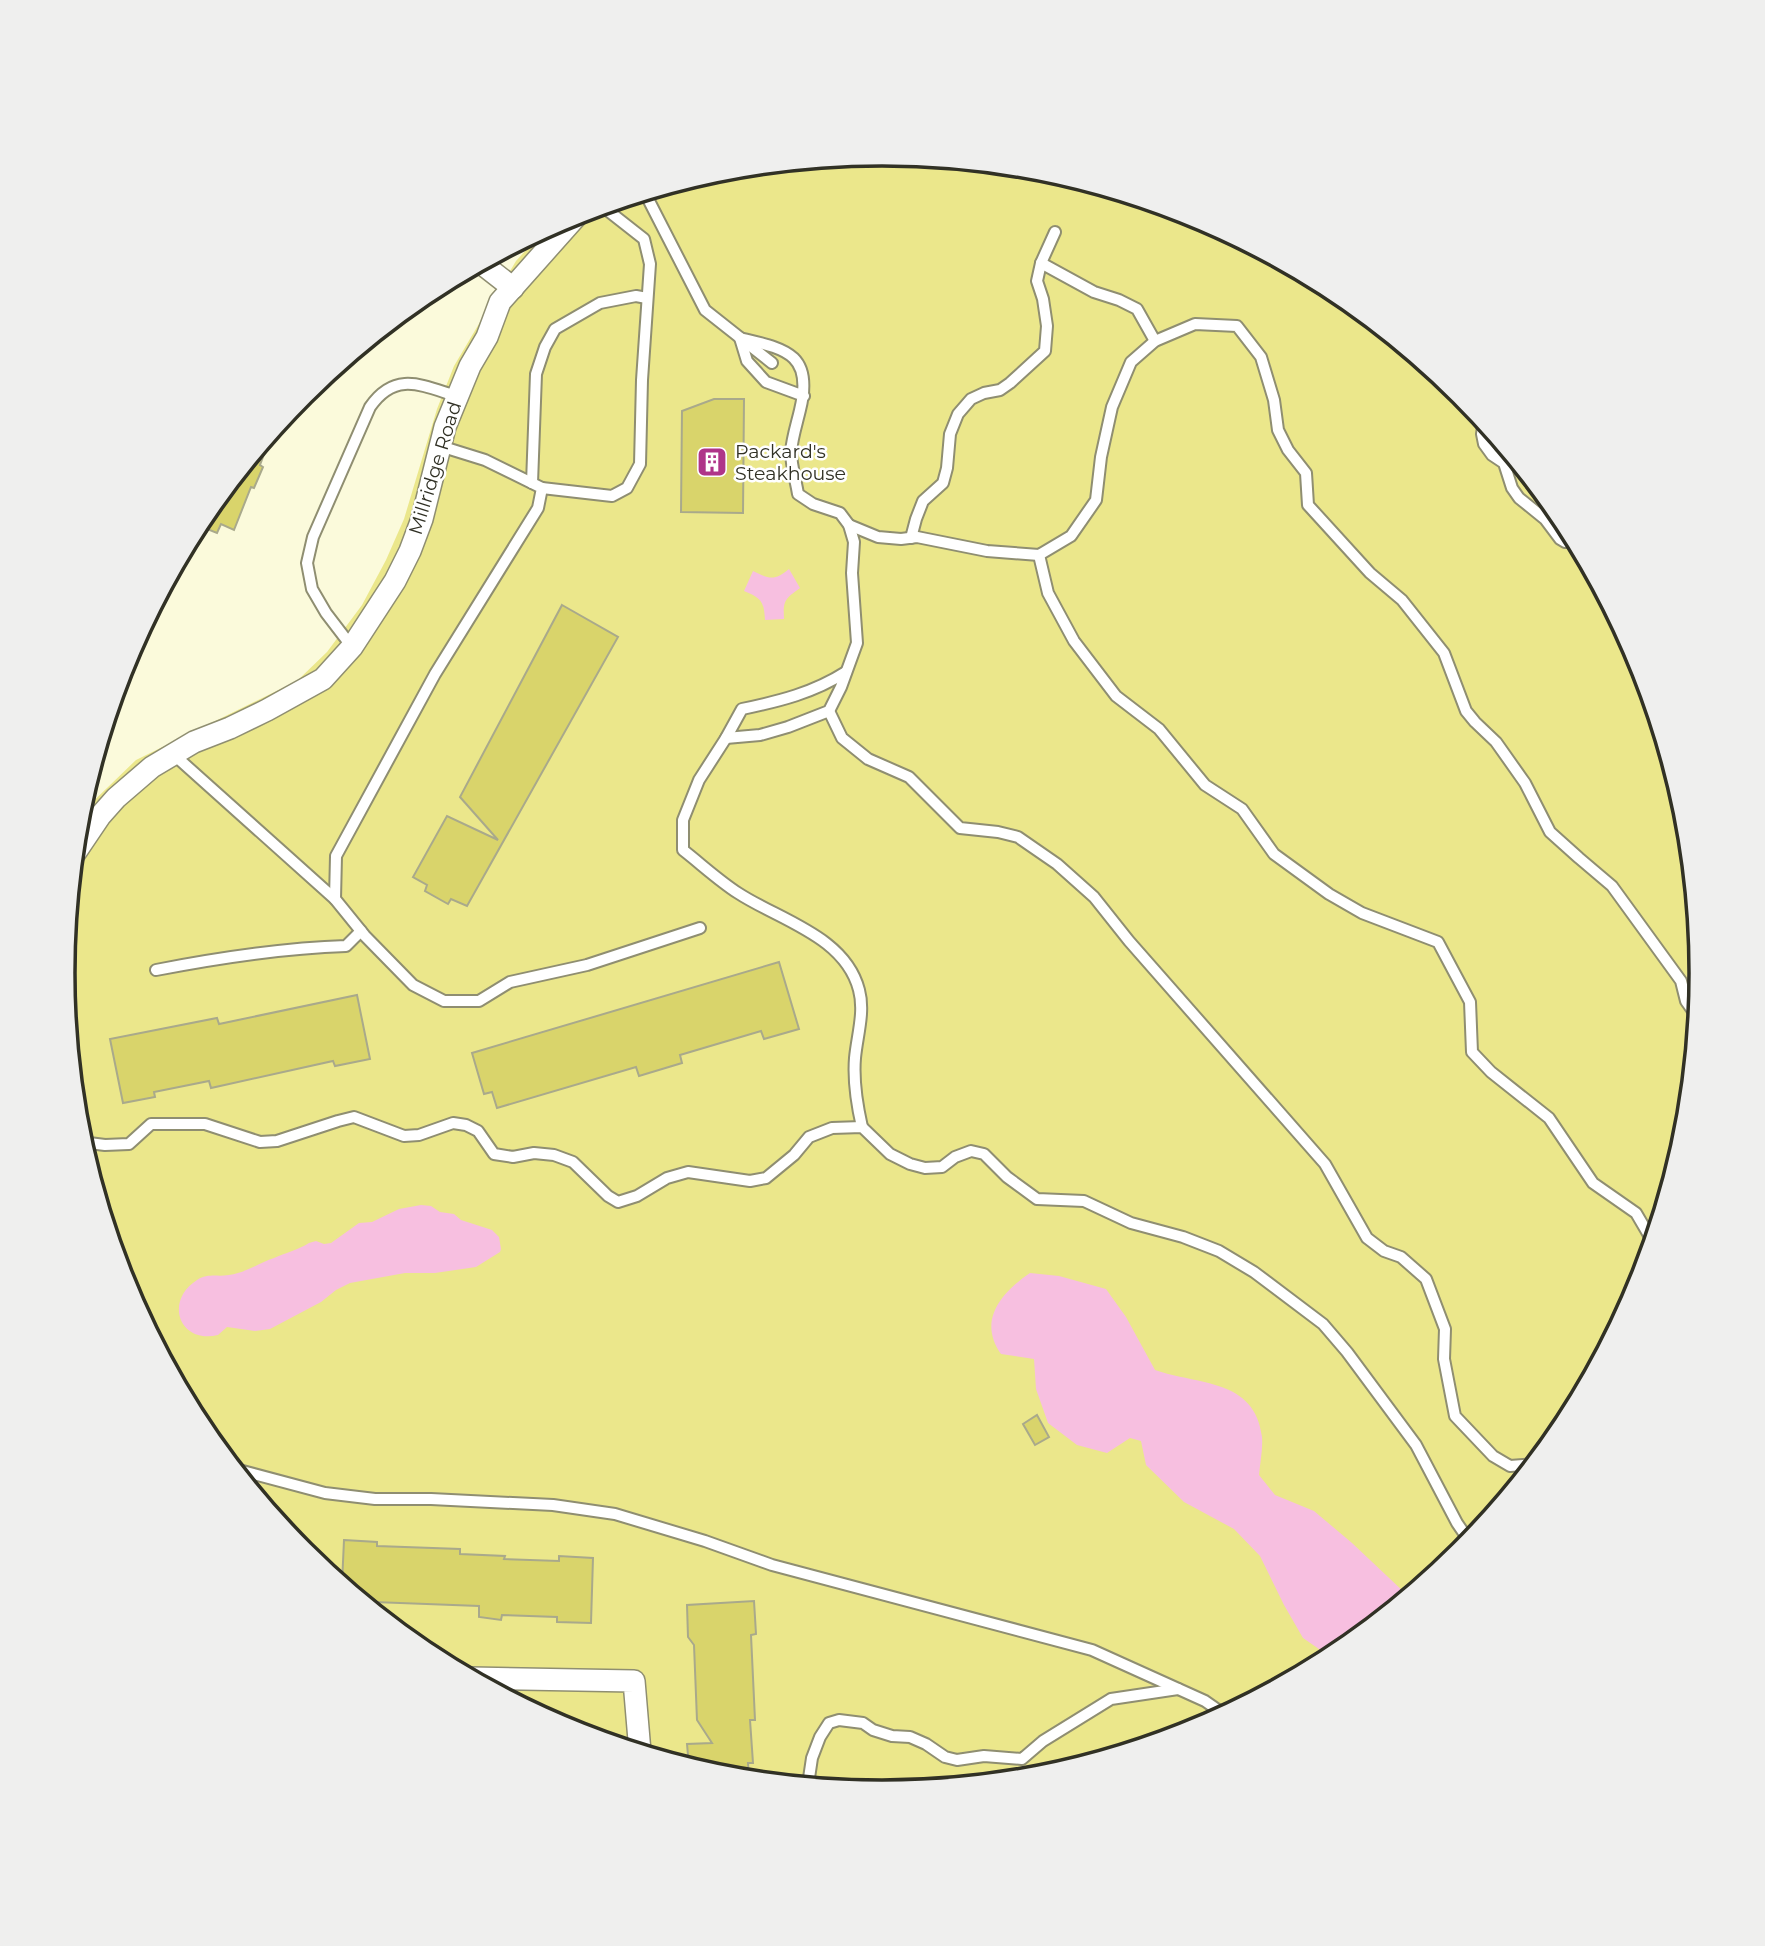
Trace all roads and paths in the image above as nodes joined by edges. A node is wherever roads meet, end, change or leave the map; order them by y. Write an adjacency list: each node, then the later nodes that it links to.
1 (649, 201): 9 (lane)
2 (611, 213): 8 (lane)
3 (562, 232): 7 (street, Millridge Road)
4 (1055, 232): 5 (lane)
5 (1041, 263): 10 (lane); 18 (lane)
6 (488, 269): 7 (street)
7 (513, 288): 12 (street, Millridge Road)
8 (648, 298): 16 (lane); 16 (lane)
9 (740, 338): 11 (lane); 13 (lane); 13 (lane)
10 (1155, 341): 20 (lane); 31 (lane)
11 (772, 363)
12 (456, 396): 15 (street, Millridge Road); 21 (lane)
13 (804, 396): 17 (lane)
14 (1482, 433): 19 (lane)
15 (440, 446): 16 (lane); 21 (street, Millridge Road)
16 (537, 485): 27 (lane)
17 (849, 525): 18 (lane); 22 (lane)
18 (911, 538): 20 (lane)
19 (1565, 542)
20 (1039, 555): 34 (lane)
21 (352, 647): 25 (street, Millridge Road)
22 (846, 671): 23 (lane); 24 (lane)
23 (830, 711): 24 (lane); 35 (lane)
24 (726, 738): 32 (lane)
25 (172, 753): 26 (street, Millridge Road); 27 (lane)
26 (88, 834)
27 (334, 899): 29 (lane)
28 (700, 928): 29 (lane)
29 (360, 932): 30 (lane)
30 (156, 970)
31 (1689, 1005)
32 (862, 1127): 33 (lane); 37 (lane)
33 (94, 1144)
34 (1647, 1232)
35 (1522, 1465)
36 (249, 1473): 39 (lane)
37 (1464, 1532)
38 (491, 1678): 41 (street)
39 (1178, 1689): 40 (lane); 42 (lane)
40 (1215, 1708)
41 (639, 1742)
42 (809, 1777)

